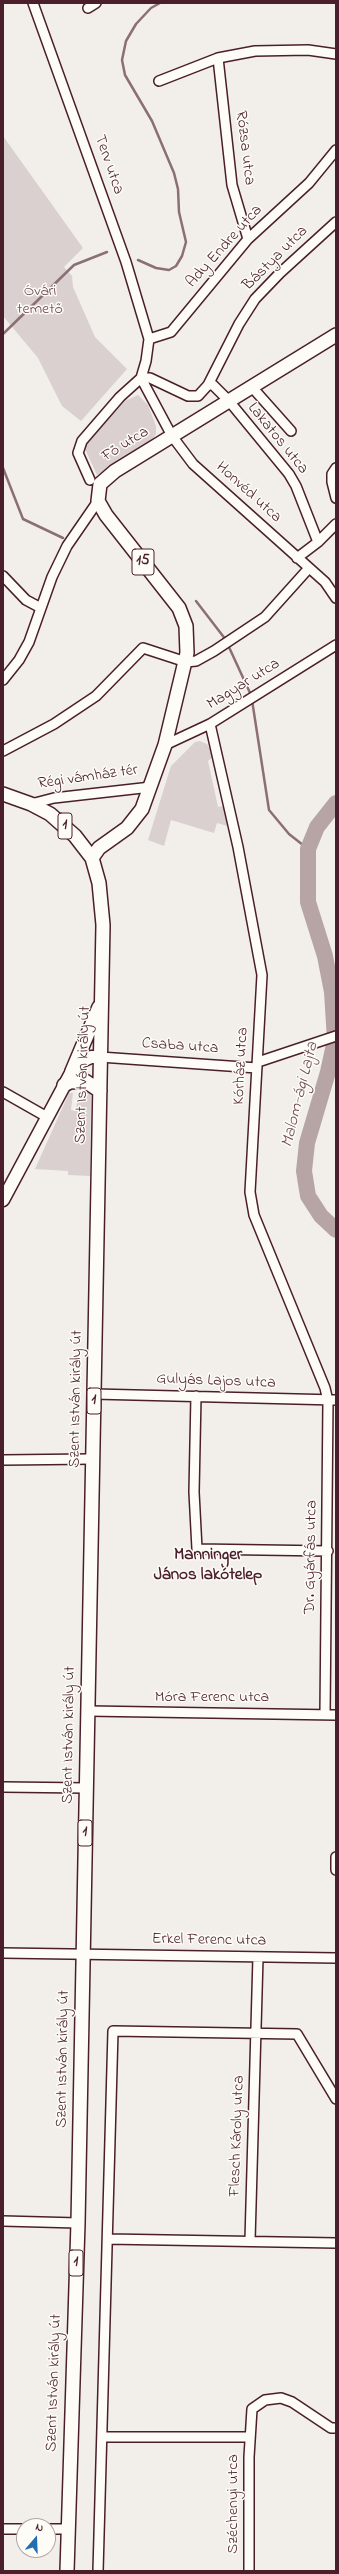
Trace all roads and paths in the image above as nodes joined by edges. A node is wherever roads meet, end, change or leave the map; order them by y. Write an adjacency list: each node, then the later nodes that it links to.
1 (33, 3): 9 (street, Terv utca)
2 (336, 54): 3 (street)
3 (218, 58): 4 (street); 7 (street, Rózsa utca)
4 (158, 81)
5 (336, 150): 7 (street, Ady Endre utca)
6 (336, 222): 11 (street, Bástya utca)
7 (248, 239): 9 (street, Ady Endre utca)
8 (336, 335): 12 (main road, Fő utca)
9 (149, 339): 10 (street)
10 (141, 378): 11 (street); 15 (street, Honvéd utca); 17 (street)
11 (208, 385): 13 (street, Lakatos utca)
12 (251, 386): 13 (main road, Fő utca); 14 (street)
13 (229, 401): 15 (main road, Fő utca); 21 (street, Lakatos utca)
14 (291, 431)
15 (172, 436): 19 (main road, Fő utca); 22 (street, Honvéd utca)
16 (336, 468): 18 (street)
17 (90, 480)
18 (336, 498)
19 (98, 501): 26 (street); 28 (main road, 15)
20 (335, 527): 21 (street)
21 (318, 542): 22 (street)
22 (297, 558): 23 (street, Honvéd utca)
23 (309, 568): 25 (street, Honvéd utca); 28 (street)
24 (3, 576): 26 (street)
25 (336, 598)
26 (41, 608): 29 (street)
27 (336, 645): 30 (street, Magyar utca)
28 (186, 662): 31 (main road, 15); 32 (street)
29 (3, 680)
30 (210, 724): 31 (street, Magyar utca); 40 (street, Kórház utca)
31 (164, 745): 33 (main road, 15)
32 (3, 752)
33 (151, 787): 35 (street, Régi vámház tér); 36 (main road, Régi vámház tér / 15)
34 (3, 794): 35 (main road, 1)
35 (31, 804): 36 (main road, 1)
36 (92, 858): 37 (main road, 1)
37 (103, 996): 39 (main road, Szent István király út / 1); 41 (main road)
38 (336, 1036): 40 (street, Csaba utca)
39 (100, 1057): 40 (street, Csaba utca); 41 (main road); 43 (main road, Szent István király út / 1)
40 (257, 1065): 49 (street, Kórház utca)
41 (72, 1071): 42 (main road)
42 (64, 1085): 43 (main road); 45 (main road)
43 (100, 1091): 47 (main road, Szent István király út / 1)
44 (3, 1092): 45 (street)
45 (47, 1117): 46 (main road)
46 (3, 1200)
47 (94, 1394): 48 (street, Gulyás Lajos utca); 50 (main road, Szent István király út / 1)
48 (196, 1396): 49 (street, Gulyás Lajos utca); 52 (street)
49 (332, 1400): 52 (street, Dr. Gyárfás utca)
50 (92, 1459): 51 (street); 53 (main road, Szent István király út / 1)
51 (3, 1460)
52 (328, 1550): 54 (street, Dr. Gyárfás utca)
53 (88, 1711): 54 (street, Móra Ferenc utca); 57 (main road, Szent István király út / 1)
54 (325, 1714): 55 (street, Móra Ferenc utca)
55 (336, 1715)
56 (3, 1787): 57 (street)
57 (86, 1788): 61 (main road, Szent István király út / 1)
58 (336, 1857): 59 (street)
59 (336, 1870)
60 (3, 1953): 61 (street, Erkel Ferenc utca)
61 (82, 1955): 62 (street, Erkel Ferenc utca); 67 (main road, Szent István király út / 1)
62 (258, 1957): 63 (street, Erkel Ferenc utca); 64 (street, Flesch Károly utca)
63 (336, 1958)
64 (255, 2033): 65 (street); 68 (street); 69 (street, Flesch Károly utca)
65 (336, 2100)
66 (3, 2221): 67 (street)
67 (78, 2223): 77 (main road, Szent István király út / 1)
68 (108, 2239): 69 (street); 72 (street)
69 (250, 2240): 70 (street)
70 (336, 2243)
71 (336, 2428): 73 (street, Széchenyi utca)
72 (102, 2437): 73 (street); 79 (street)
73 (250, 2437): 80 (street, Széchenyi utca)
74 (3, 2528): 75 (street)
75 (16, 2529)
76 (56, 2529): 77 (street)
77 (68, 2529): 78 (main road, Szent István király út / 1)
78 (67, 2571)
79 (98, 2571)
80 (249, 2571)

